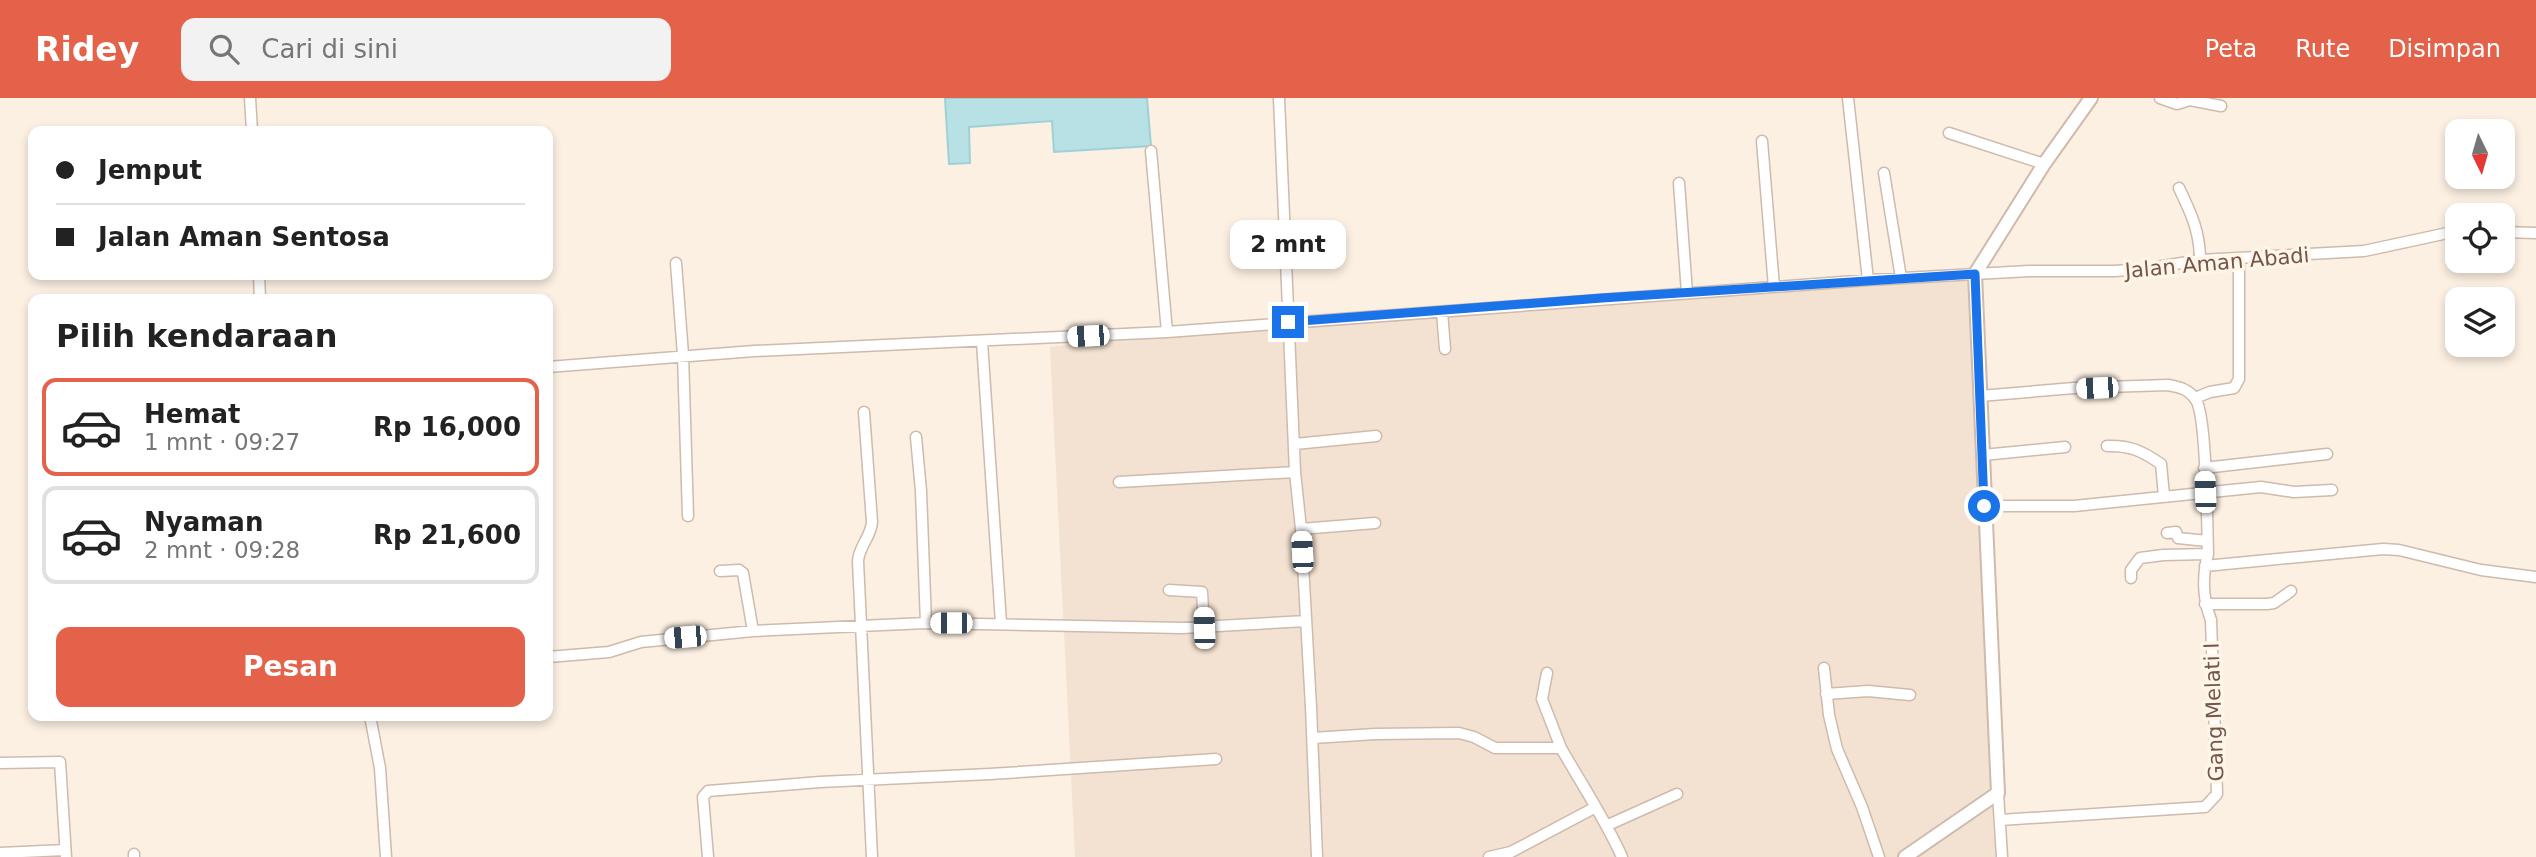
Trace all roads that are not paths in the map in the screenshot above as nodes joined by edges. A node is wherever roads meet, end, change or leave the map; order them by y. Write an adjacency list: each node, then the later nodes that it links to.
1 (250, 98): 7 (street)
2 (1279, 98): 27 (street)
3 (1849, 98): 23 (street)
4 (2091, 98): 11 (street)
5 (2160, 98): 6 (street)
6 (2221, 106)
7 (252, 126)
8 (1949, 133): 11 (street)
9 (1762, 141): 24 (street)
10 (1151, 151): 28 (street)
11 (2044, 163): 21 (street)
12 (1884, 173): 22 (street)
13 (1679, 183): 25 (street)
14 (2179, 188): 19 (street)
15 (2515, 232): 16 (street)
16 (2536, 233)
17 (2445, 234): 18 (street, Jalan Aman Abadi)
18 (2239, 258): 19 (street, Jalan Aman Abadi); 34 (street)
19 (2200, 260): 21 (street, Jalan Aman Abadi)
20 (676, 263): 31 (street)
21 (1975, 274): 22 (street, Jalan Aman Abadi); 33 (street)
22 (1901, 278): 23 (street, Jalan Aman Abadi)
23 (1868, 280): 24 (street, Jalan Aman Abadi)
24 (1774, 286): 25 (street, Jalan Aman Abadi)
25 (1687, 293): 26 (street, Jalan Aman Abadi)
26 (1442, 312): 27 (street, Jalan Aman Abadi); 30 (street)
27 (1288, 322): 28 (street, Jalan Aman Abadi); 38 (street)
28 (1167, 332): 29 (street, Jalan Aman Abadi)
29 (982, 342): 31 (street, Jalan Aman Abadi); 65 (street)
30 (1445, 349)
31 (683, 355): 32 (street, Jalan Aman Abadi); 50 (street)
32 (553, 367)
33 (1980, 396): 34 (street); 42 (street)
34 (2195, 398): 43 (street, Gang Melati I)
35 (864, 412): 66 (street)
36 (1376, 436): 38 (street)
37 (916, 437): 64 (street)
38 (1295, 444): 44 (street)
39 (2107, 446): 48 (street)
40 (2065, 447): 42 (street)
41 (2327, 454): 43 (street)
42 (1983, 455): 49 (street)
43 (2204, 468): 47 (street, Gang Melati I)
44 (1295, 472): 45 (street); 52 (street)
45 (1119, 482)
46 (2332, 491): 47 (street)
47 (2205, 492): 48 (street); 54 (street, Gang Melati I)
48 (2164, 496): 49 (street)
49 (1984, 506): 81 (street)
50 (688, 516)
51 (1375, 523): 52 (street)
52 (1301, 529): 63 (street)
53 (2167, 533): 54 (street)
54 (2207, 541): 55 (street, Gang Melati I)
55 (2208, 554): 56 (street, Gang Melati I); 59 (street)
56 (2205, 565): 58 (street); 62 (street, Gang Melati I)
57 (720, 571): 68 (street)
58 (2536, 577)
59 (2131, 578)
60 (1169, 590): 67 (street)
61 (2291, 591): 62 (street)
62 (2205, 604): 83 (street, Gang Melati I)
63 (1306, 621): 67 (street); 75 (street)
64 (926, 623): 65 (street); 66 (street)
65 (1001, 623): 67 (street)
66 (859, 627): 68 (street); 79 (street)
67 (1204, 628)
68 (753, 631): 69 (street)
69 (553, 657)
70 (1824, 668): 72 (street)
71 (1547, 673): 76 (street)
72 (1826, 694): 73 (street); 93 (street)
73 (1910, 695)
74 (371, 721): 87 (street)
75 (1313, 738): 76 (street); 90 (street)
76 (1561, 748): 82 (street)
77 (1216, 759): 79 (street)
78 (0, 763): 86 (street)
79 (868, 781): 88 (street); 89 (street)
80 (1677, 793): 84 (street)
81 (1998, 793): 83 (street); 94 (street)
82 (1594, 808): 84 (street); 91 (street)
83 (2000, 820): 95 (street)
84 (1608, 825): 92 (street)
85 (0, 853): 86 (street)
86 (65, 853)
87 (386, 857)
88 (708, 857)
89 (872, 857)
90 (1317, 857)
91 (1489, 857)
92 (1622, 857)
93 (1879, 857)
94 (1905, 857)
95 (2002, 857)

